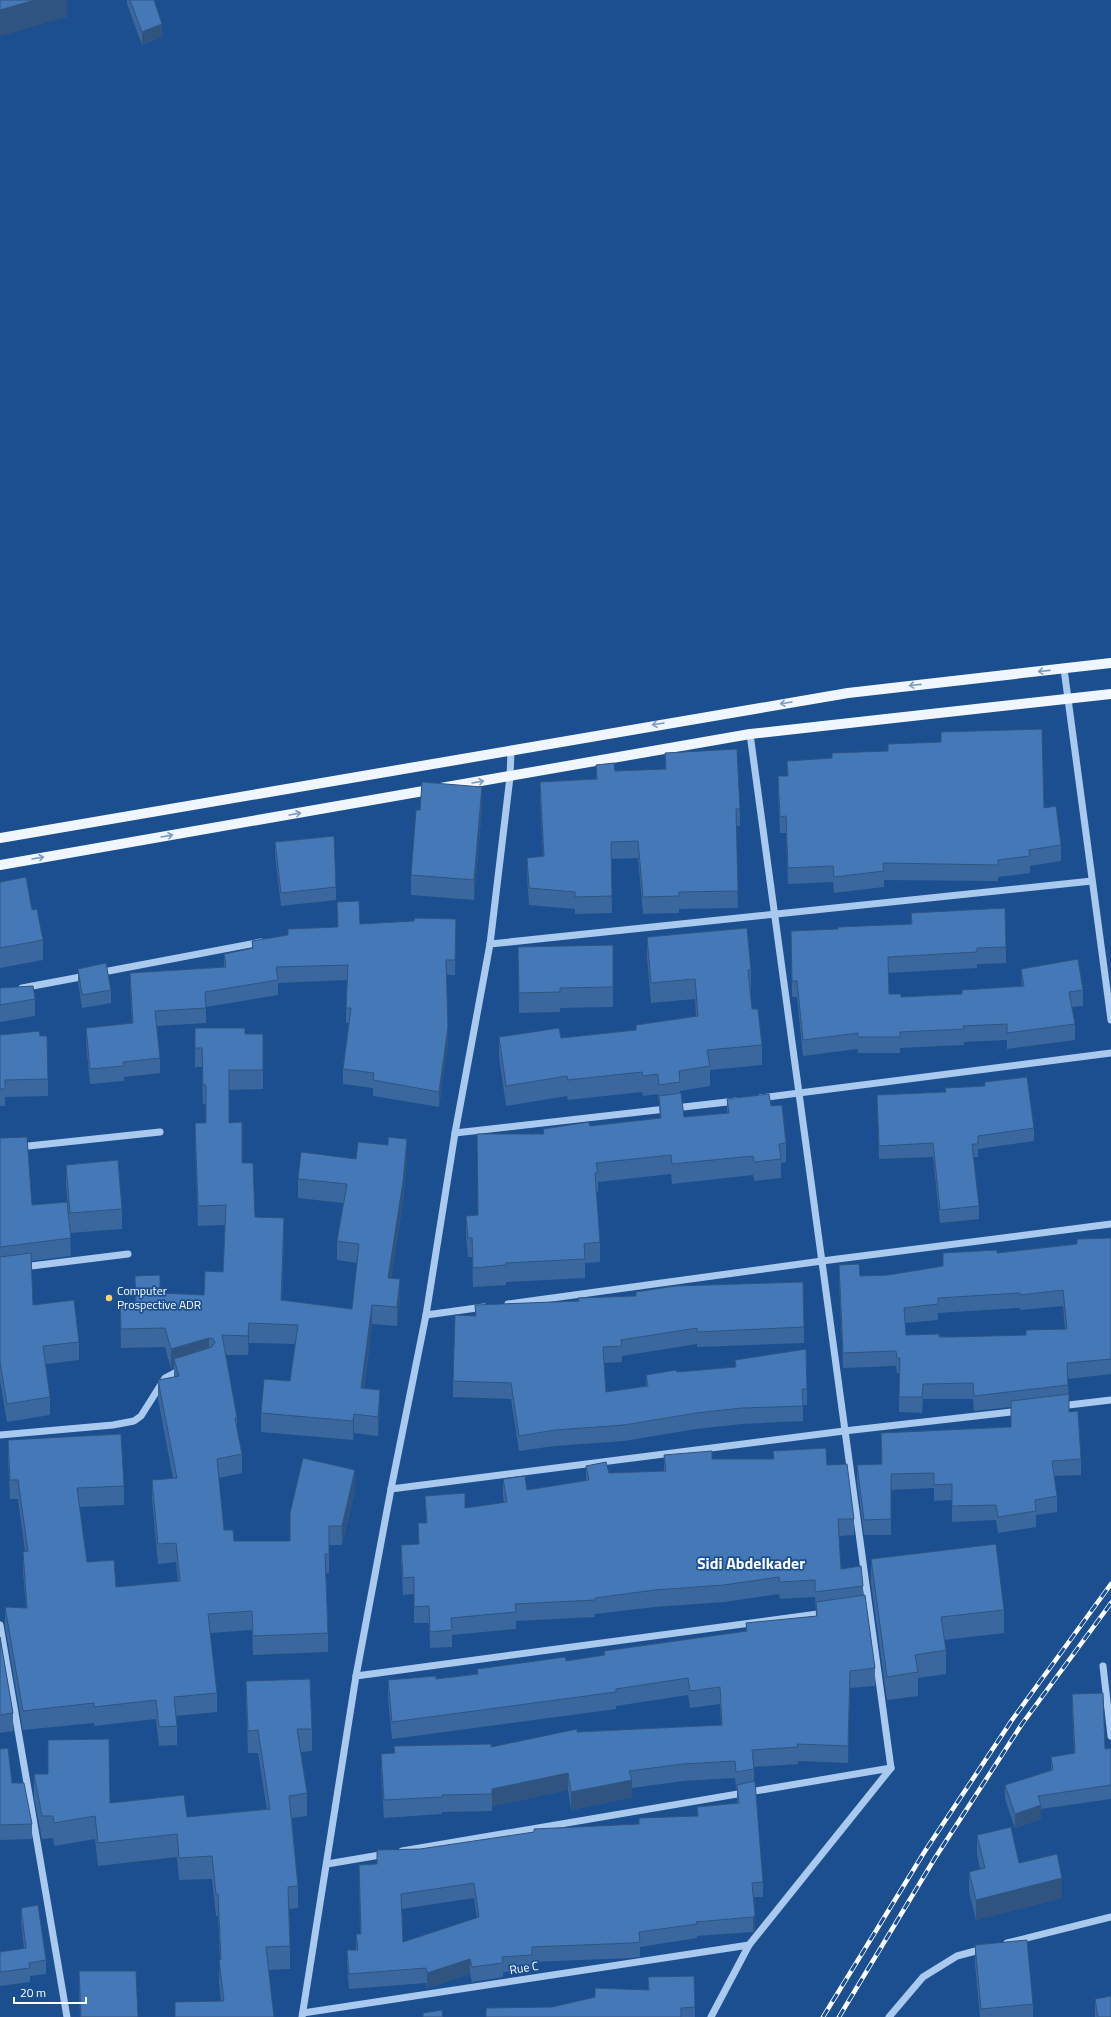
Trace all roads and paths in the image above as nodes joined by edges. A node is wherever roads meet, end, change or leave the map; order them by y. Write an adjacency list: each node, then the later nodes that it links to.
1 (1111, 663): 2 (main road)
2 (1064, 669): 4 (street); 6 (main road, one-way to 6)
3 (1111, 694): 4 (main road)
4 (1068, 699): 5 (main road); 10 (street)
5 (750, 734): 7 (main road); 11 (street)
6 (511, 751): 7 (street); 8 (main road)
7 (510, 777): 9 (main road, one-way to 7); 13 (street)
8 (0, 838)
9 (0, 865)
10 (1092, 881): 11 (street); 15 (street)
11 (774, 916): 13 (street); 17 (street)
12 (268, 940): 14 (street)
13 (490, 944): 21 (street)
14 (15, 989)
15 (1111, 1020)
16 (1111, 1053): 17 (street)
17 (799, 1094): 18 (street); 25 (street)
18 (752, 1099)
19 (744, 1100): 21 (street)
20 (160, 1132): 22 (street)
21 (454, 1133): 29 (street)
22 (0, 1150)
23 (1111, 1224): 25 (street)
24 (128, 1254): 26 (street)
25 (822, 1261): 27 (street); 34 (street)
26 (15, 1268)
27 (498, 1306)
28 (490, 1307): 29 (street)
29 (426, 1316): 36 (street)
30 (191, 1367): 35 (street)
31 (1111, 1400): 32 (street)
32 (1048, 1408)
33 (1025, 1410): 34 (street)
34 (844, 1431): 36 (street); 37 (street)
35 (0, 1435)
36 (391, 1489): 42 (street)
37 (869, 1607): 38 (street); 44 (street)
38 (861, 1608)
39 (830, 1613): 42 (street)
40 (0, 1625): 51 (street)
41 (1103, 1666): 43 (street)
42 (356, 1676): 45 (street)
43 (1111, 1736)
44 (891, 1768): 45 (street); 47 (street)
45 (327, 1864): 50 (street)
46 (1111, 1916): 48 (street)
47 (749, 1945): 50 (street, Rue C); 52 (street)
48 (996, 1946)
49 (988, 1948): 53 (street)
50 (303, 2015)
51 (67, 2017)
52 (711, 2017)
53 (889, 2017)

